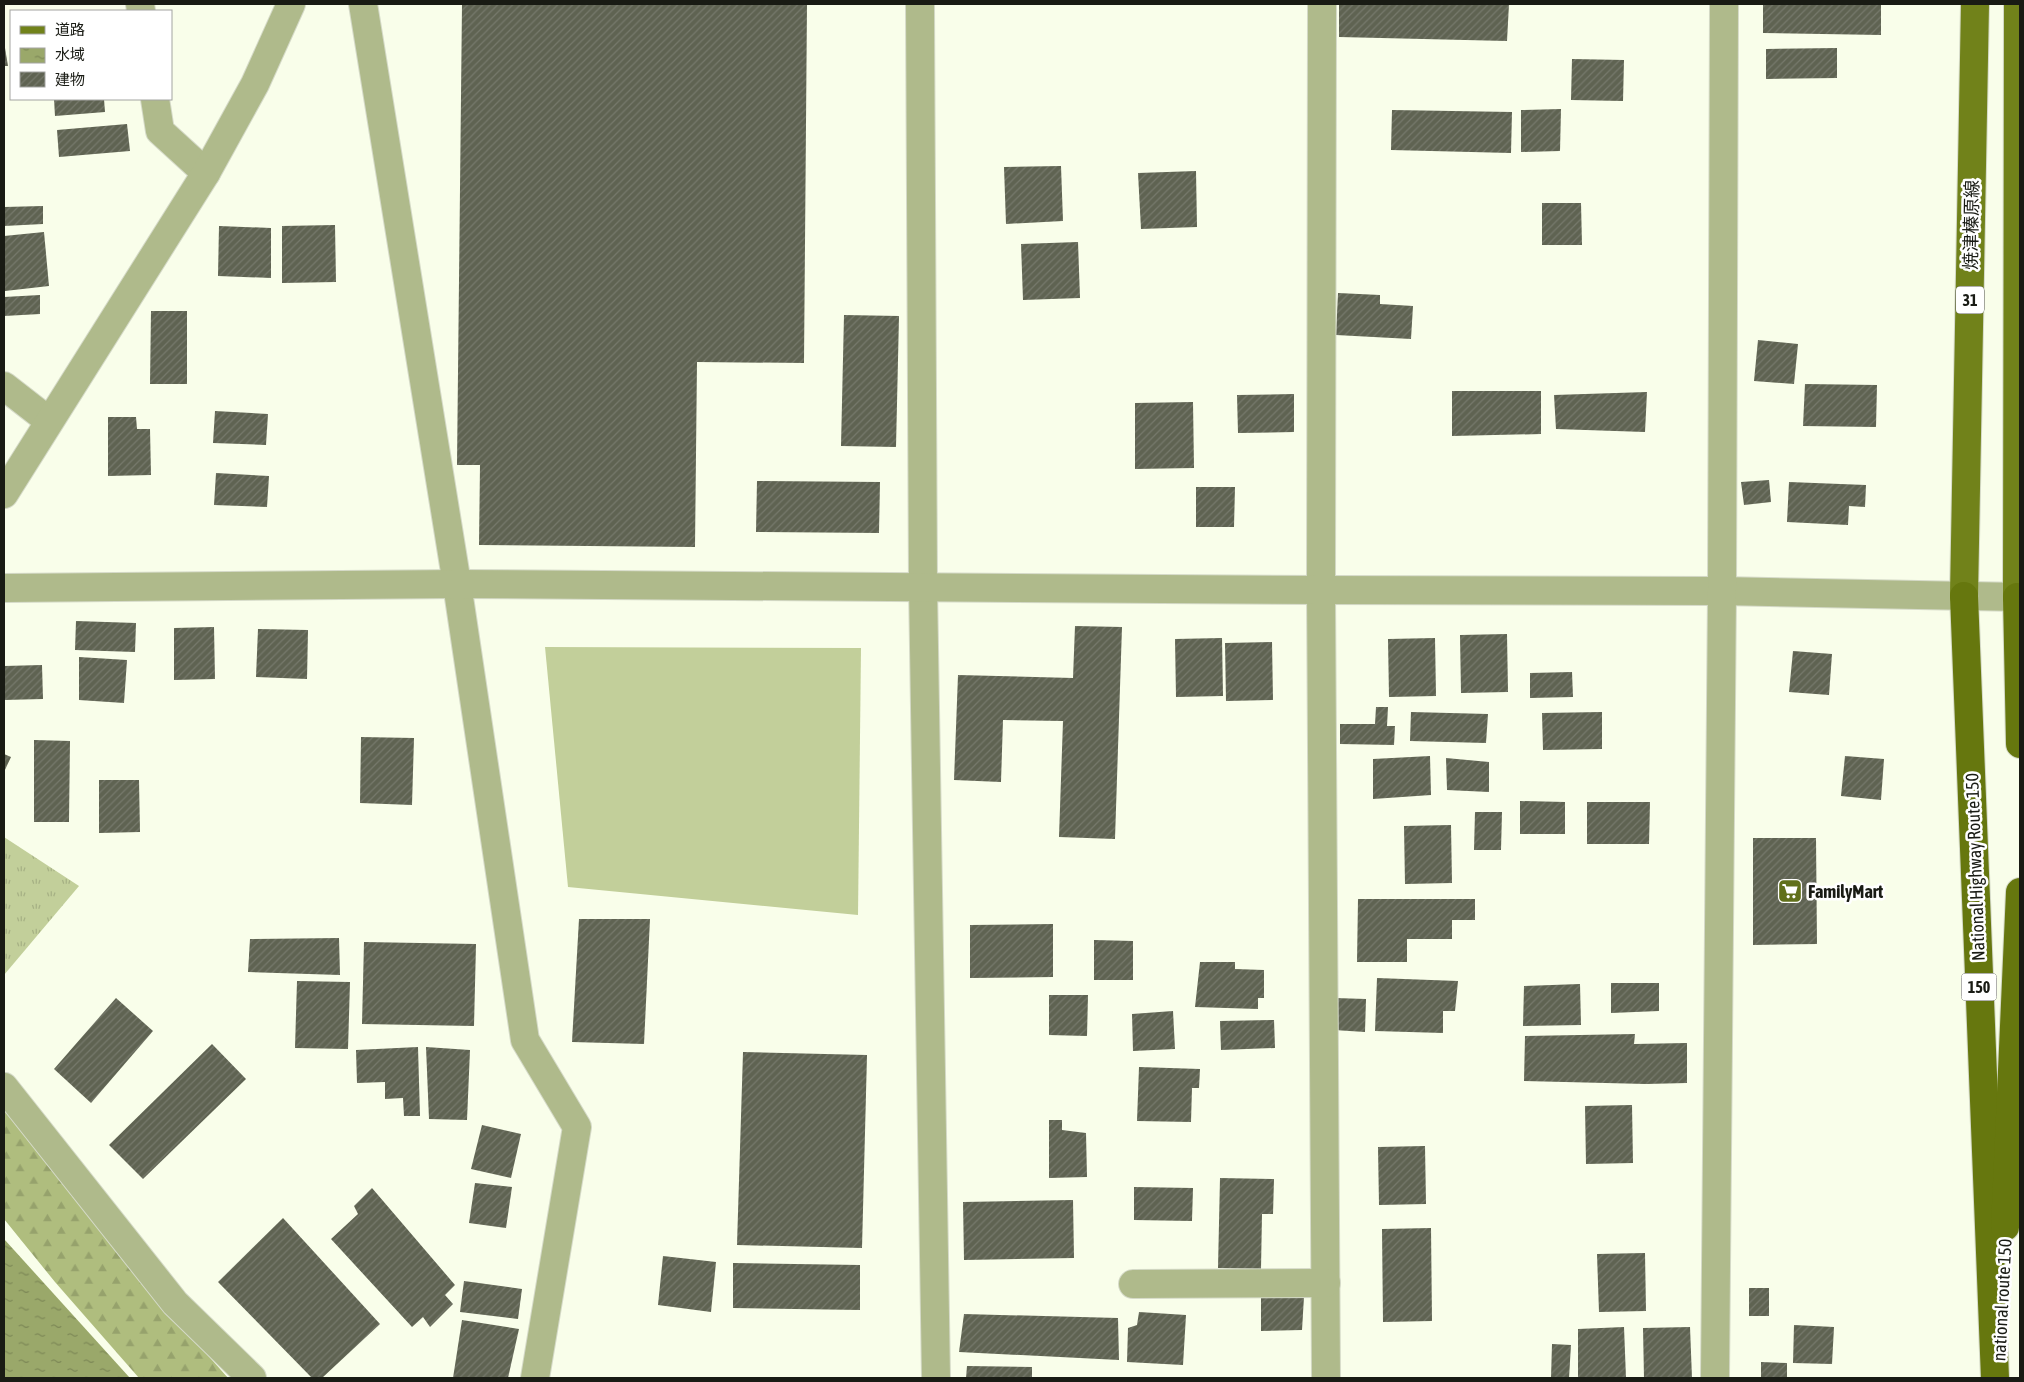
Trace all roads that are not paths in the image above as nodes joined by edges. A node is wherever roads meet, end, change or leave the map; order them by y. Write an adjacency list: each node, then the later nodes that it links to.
1 (290, 4): 9 (street)
2 (363, 4): 13 (street)
3 (920, 4): 14 (street)
4 (1322, 4): 16 (street)
5 (1724, 4): 17 (street)
6 (1975, 4): 18 (main road, 焼津榛原線 / 31)
7 (2018, 4): 19 (main road)
8 (155, 100): 9 (street)
9 (206, 174): 11 (street)
10 (4, 386): 11 (street)
11 (50, 421): 12 (street)
12 (4, 494)
13 (457, 584): 14 (street); 15 (street); 26 (street)
14 (923, 586): 16 (street); 27 (street)
15 (4, 588)
16 (1321, 590): 17 (street); 23 (street)
17 (1722, 592): 18 (street); 29 (street)
18 (1964, 596): 19 (street); 30 (highway, National Highway Route 150 / 150)
19 (2019, 597): 20 (highway)
20 (2020, 744)
21 (2020, 892): 30 (highway, national route 150 / 150)
22 (4, 1087): 25 (street)
23 (1326, 1283): 24 (street); 28 (street)
24 (1132, 1284)
25 (252, 1378)
26 (535, 1378)
27 (936, 1378)
28 (1326, 1378)
29 (1715, 1378)
30 (1996, 1378)

